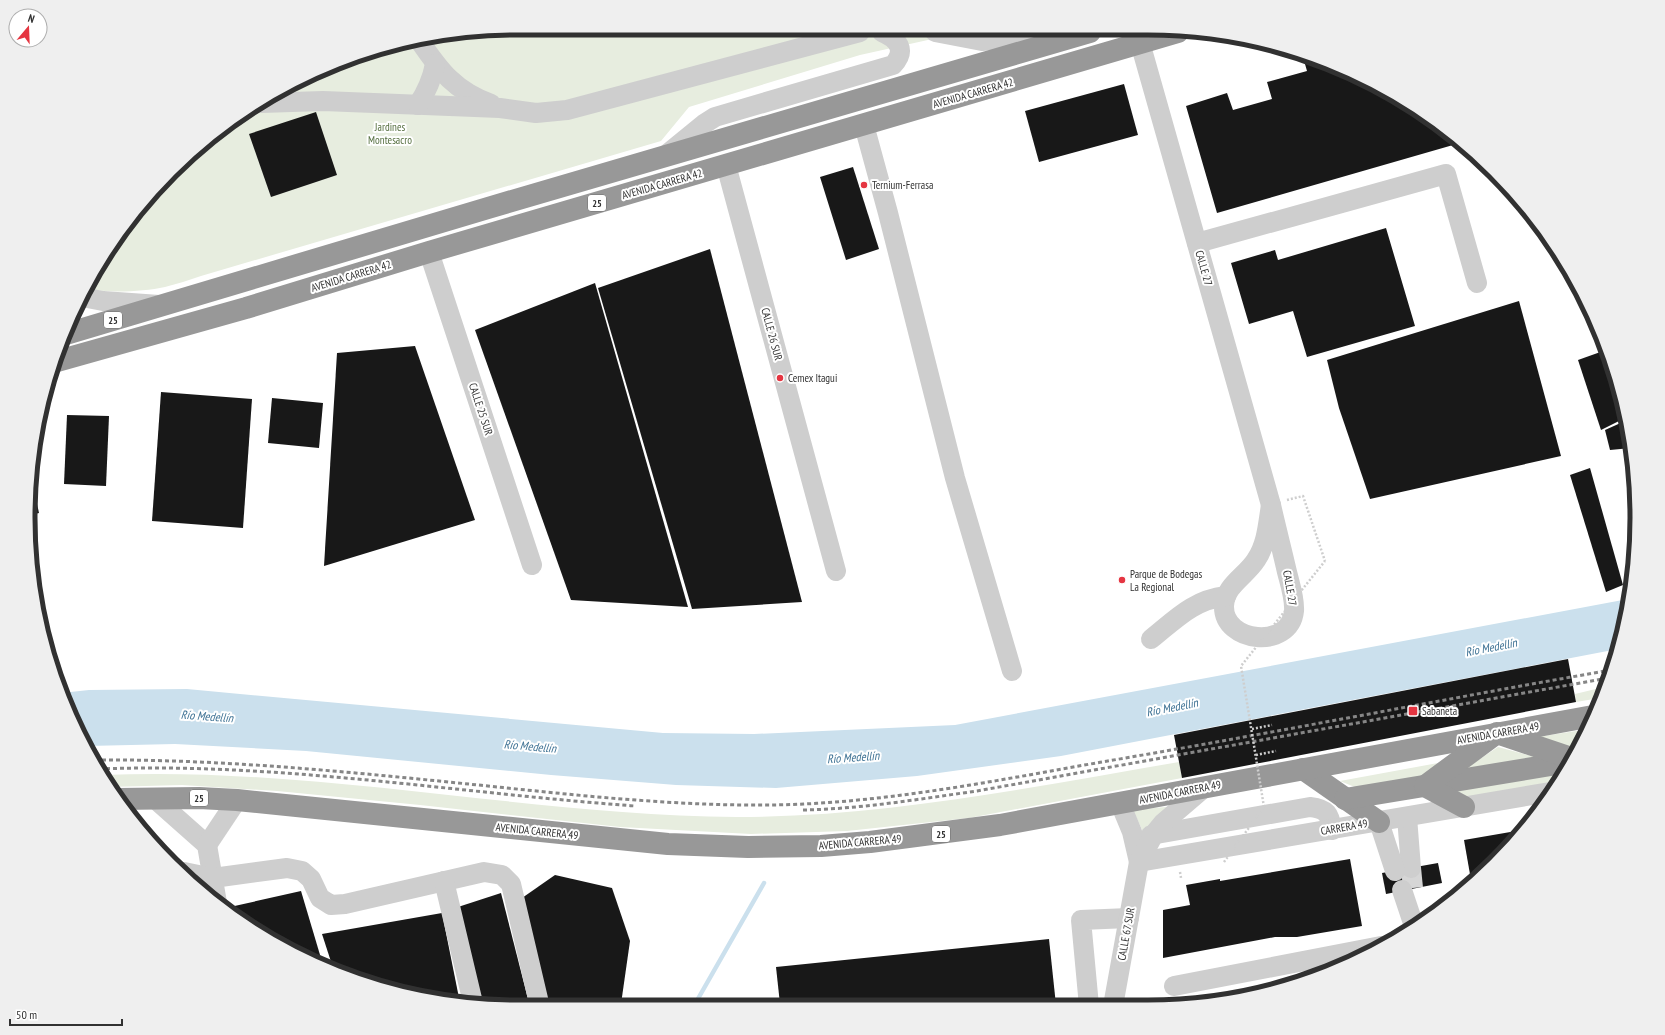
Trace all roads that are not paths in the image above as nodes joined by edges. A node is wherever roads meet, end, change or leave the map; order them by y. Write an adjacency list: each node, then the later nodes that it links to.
1 (849, 35): 12 (street)
2 (888, 35): 14 (street)
3 (951, 35): 4 (street)
4 (1017, 35)
5 (1082, 35): 14 (highway, 25)
6 (1157, 35): 7 (highway, AVENIDA CARRERA 42 / 25)
7 (1139, 38): 13 (highway, AVENIDA CARRERA 42 / 25); 18 (street, CALLE 27)
8 (422, 44): 9 (street)
9 (435, 64): 11 (street); 12 (street)
10 (272, 103): 11 (street)
11 (418, 105): 12 (street)
12 (500, 108)
13 (864, 124): 15 (highway, AVENIDA CARRERA 42 / 25); 30 (street)
14 (665, 156): 16 (highway, 25)
15 (726, 165): 17 (highway, AVENIDA CARRERA 42 / 25); 27 (street, CALLE 26 SUR)
16 (488, 208): 17 (highway); 22 (highway, 25)
17 (574, 210): 19 (highway, AVENIDA CARRERA 42 / 25)
18 (1197, 243): 20 (street); 25 (street, CALLE 27)
19 (429, 252): 24 (highway, AVENIDA CARRERA 42 / 25); 26 (street, CALLE 25 SUR)
20 (1477, 284)
21 (88, 298): 22 (street)
22 (161, 306): 23 (highway, 25)
23 (72, 332)
24 (62, 360)
25 (1271, 504): 28 (street, CALLE 27); 28 (street, CALLE 27)
26 (532, 565)
27 (836, 571)
28 (1226, 596): 29 (street)
29 (1151, 639)
30 (1012, 672)
31 (1586, 717): 32 (highway, AVENIDA CARRERA 49 / 25)
32 (1498, 733): 33 (highway); 35 (highway, AVENIDA CARRERA 49 / 25); 36 (highway)
33 (1566, 756)
34 (1563, 763): 36 (highway)
35 (1303, 769): 37 (highway, AVENIDA CARRERA 49 / 25); 41 (highway)
36 (1425, 786): 41 (highway); 44 (highway)
37 (1205, 787): 43 (highway, AVENIDA CARRERA 49 / 25); 48 (street, CALLE 67 SUR)
38 (1544, 793): 44 (street, CARRERA 49)
39 (125, 798): 40 (highway, AVENIDA CARRERA 49 / 25)
40 (154, 798): 42 (highway, AVENIDA CARRERA 49 / 25); 49 (street)
41 (1345, 799): 46 (highway)
42 (237, 800): 43 (highway, AVENIDA CARRERA 49 / 25); 49 (street)
43 (1120, 803): 50 (street, CALLE 67 SUR)
44 (1464, 807): 45 (street, CARRERA 49)
45 (1407, 817): 46 (street, CARRERA 49); 46 (street)
46 (1379, 822): 47 (street, CARRERA 49)
47 (1332, 830): 48 (street); 50 (street, CARRERA 49)
48 (1154, 834): 50 (street, CALLE 67 SUR)
49 (207, 845): 52 (street)
50 (1137, 853): 55 (street, CALLE 67 SUR)
51 (192, 874): 52 (street)
52 (213, 878): 53 (street); 54 (street)
53 (444, 881): 60 (street); 62 (street)
54 (215, 893)
55 (1129, 918): 61 (street, CALLE 67 SUR); 63 (street)
56 (1416, 919): 57 (street)
57 (1413, 921)
58 (1361, 950): 59 (street)
59 (1174, 986)
60 (472, 998)
61 (1114, 999): 63 (street)
62 (539, 1000)
63 (1088, 1000)

